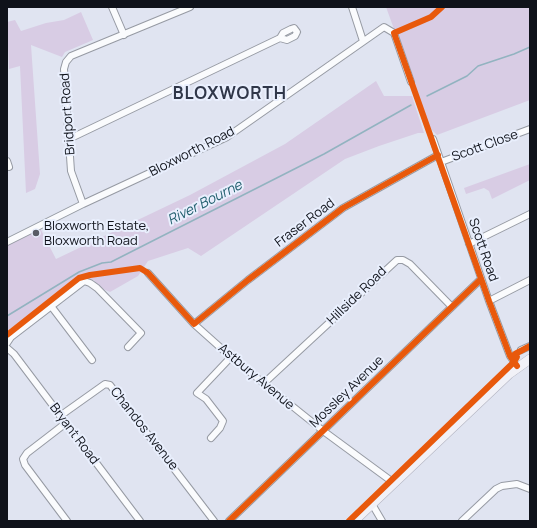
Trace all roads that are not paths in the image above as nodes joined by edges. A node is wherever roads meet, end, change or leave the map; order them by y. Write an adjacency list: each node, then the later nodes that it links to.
1 (112, 7): 4 (street)
2 (190, 7): 4 (street, Bridport Road)
3 (352, 7): 6 (street)
4 (124, 35): 9 (street, Bridport Road)
5 (280, 38): 9 (street)
6 (363, 41): 7 (street, Bloxworth Road); 13 (street, Bloxworth Road)
7 (411, 82)
8 (530, 129): 12 (street, Scott Close)
9 (69, 139): 13 (street, Bridport Road)
10 (433, 139): 11 (street, Scott Road)
11 (438, 155): 12 (street, Scott Road); 23 (street, Fraser Road)
12 (441, 162): 16 (street, Scott Road)
13 (82, 204): 15 (street, Bloxworth Road)
14 (530, 214): 16 (street)
15 (7, 242)
16 (469, 244): 18 (street, Scott Road)
17 (148, 273): 23 (street, Astbury Avenue)
18 (482, 279): 20 (street, Scott Road); 22 (street, Mossley Avenue)
19 (530, 280): 20 (street)
20 (489, 300): 32 (street, Scott Road)
21 (51, 306): 24 (street); 26 (street); 31 (street)
22 (452, 307): 33 (street, Hillside Road); 36 (street, Mossley Avenue)
23 (194, 324): 29 (street, Astbury Avenue)
24 (7, 343)
25 (530, 346): 28 (street)
26 (128, 347)
27 (7, 348): 34 (street, Bryant Road)
28 (521, 350)
29 (231, 357): 33 (street, Astbury Avenue); 37 (street)
30 (530, 359): 32 (main road)
31 (92, 360)
32 (517, 366): 38 (main road)
33 (263, 384): 36 (street, Astbury Avenue)
34 (60, 416): 35 (street, Bryant Road); 43 (street, Chandos Avenue)
35 (66, 422): 41 (street); 42 (street, Bryant Road)
36 (322, 430): 38 (street, Astbury Avenue); 44 (street, Mossley Avenue)
37 (211, 438)
38 (394, 483): 40 (main road)
39 (530, 489): 47 (street)
40 (372, 504): 45 (main road); 46 (street)
41 (67, 521)
42 (140, 521)
43 (214, 521)
44 (229, 521)
45 (354, 521)
46 (382, 521)
47 (462, 521)

